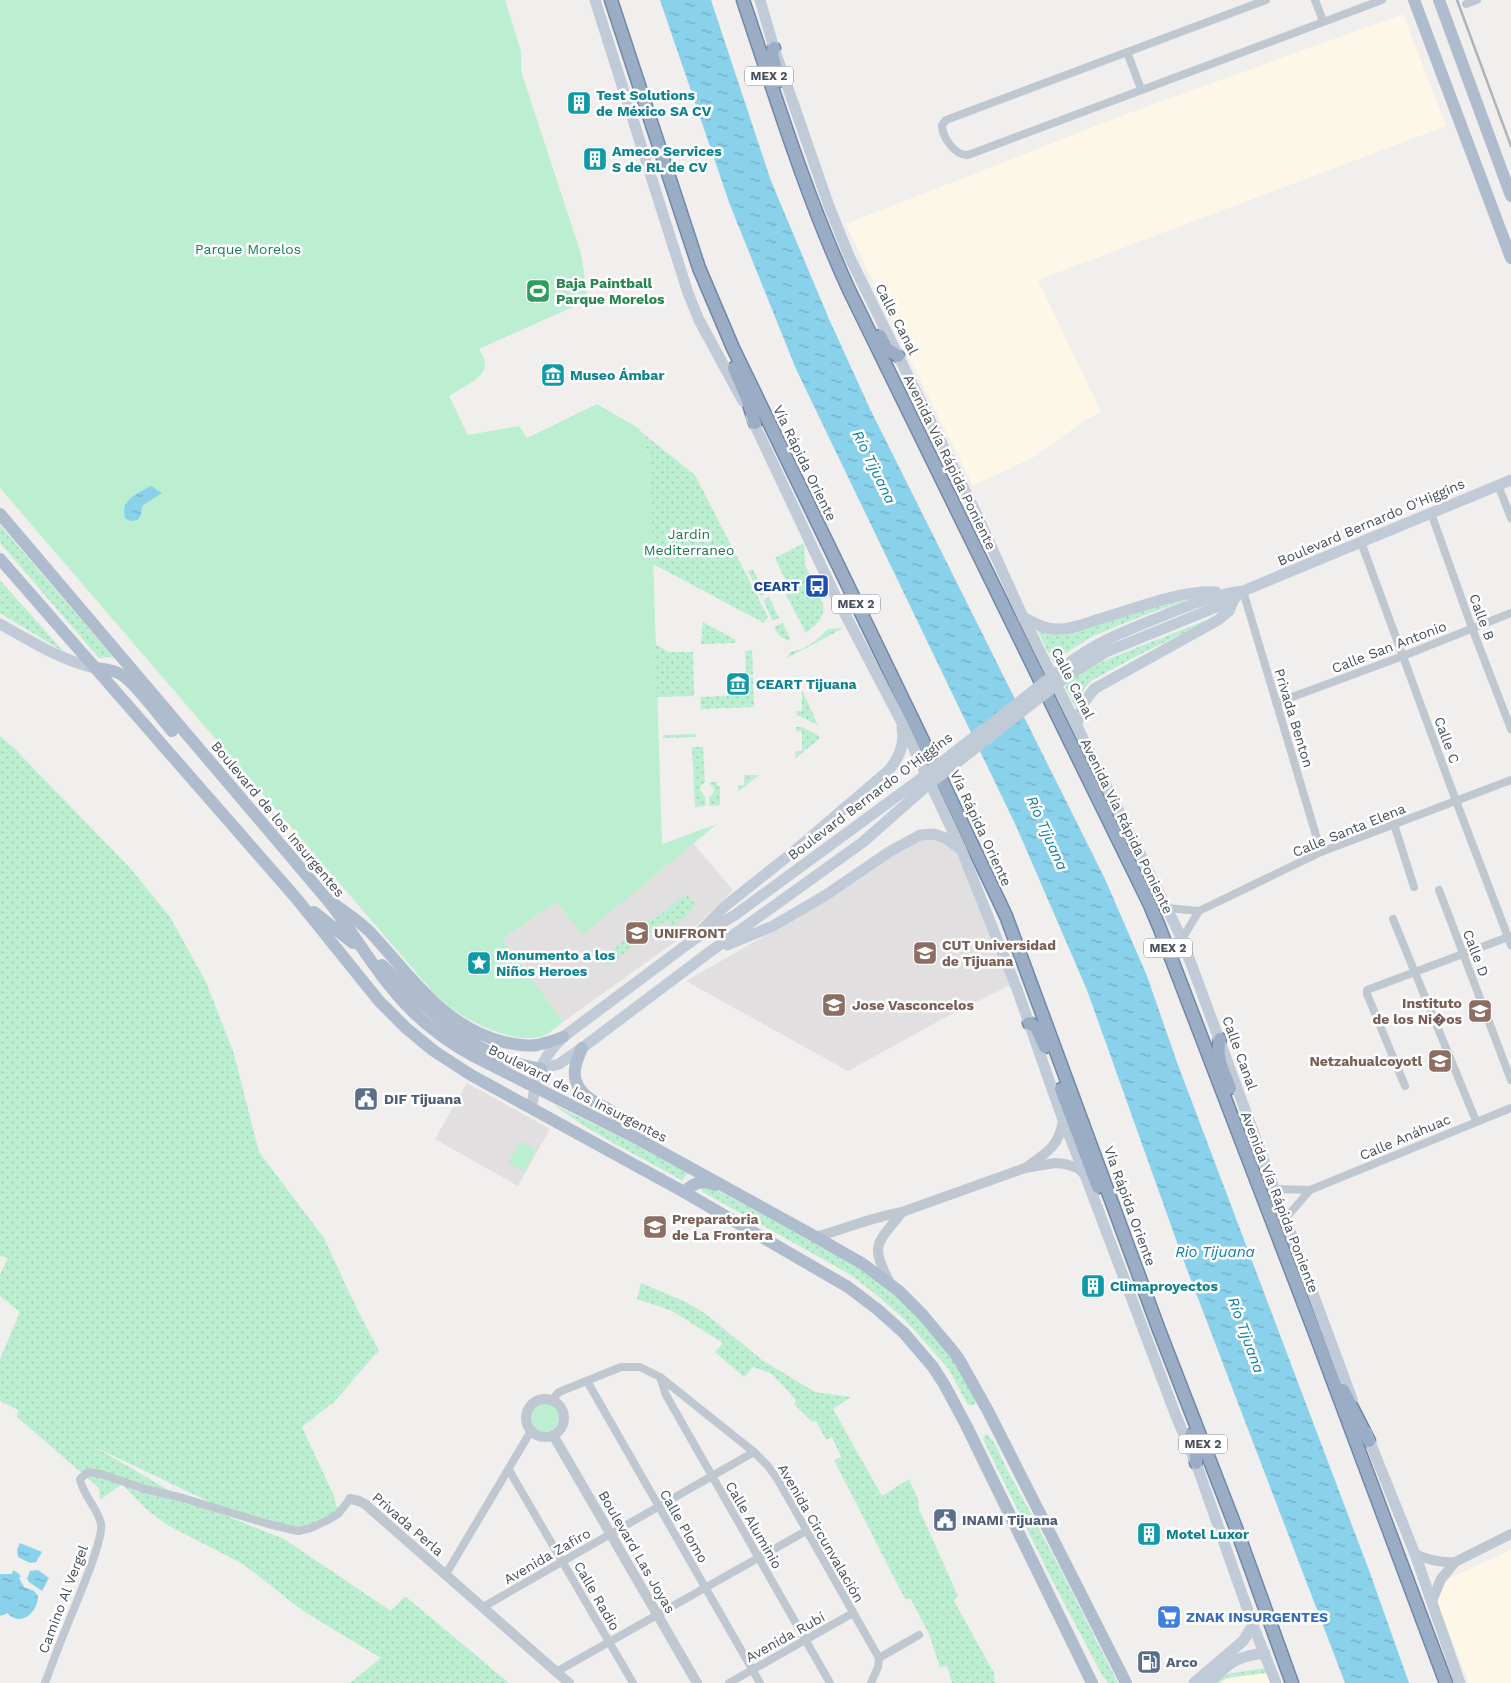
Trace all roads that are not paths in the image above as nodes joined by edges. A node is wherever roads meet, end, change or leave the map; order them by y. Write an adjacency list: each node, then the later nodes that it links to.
1 (595, 0): 22 (main road)
2 (611, 0): 20 (highway, Vía Rápida Oriente / MEX 2)
3 (744, 0): 16 (highway, Avenida Vía Rápida Poniente / MEX 2)
4 (760, 0): 13 (main road, Calle Canal)
5 (1266, 0): 14 (street)
6 (1315, 0): 12 (street)
7 (1382, 0): 12 (street)
8 (1414, 0): 19 (main road)
9 (1439, 0): 17 (main road)
10 (1477, 0): 11 (street)
11 (1466, 4)
12 (1323, 22): 15 (street)
13 (774, 48): 16 (highway); 21 (main road, Calle Canal)
14 (1127, 52): 15 (street); 15 (street)
15 (1141, 89)
16 (794, 151): 18 (highway, Avenida Vía Rápida Poniente / MEX 2)
17 (1511, 196)
18 (826, 240): 21 (highway); 83 (highway, Avenida Vía Rápida Poniente / MEX 2)
19 (1511, 258)
20 (699, 268): 22 (highway); 82 (highway, Vía Rápida Oriente / MEX 2)
21 (898, 356): 33 (main road, Calle Canal)
22 (755, 423): 39 (main road)
23 (1511, 480): 24 (main road, Boulevard Bernardo O'Higgins)
24 (1498, 485): 25 (main road, Boulevard Bernardo O'Higgins); 27 (street)
25 (1431, 513): 28 (main road, Boulevard Bernardo O'Higgins); 35 (street, Calle B)
26 (0, 514): 42 (main road, Boulevard de los Insurgentes)
27 (1511, 518)
28 (1361, 542): 30 (main road, Boulevard Bernardo O'Higgins); 36 (street, Calle C)
29 (0, 559): 37 (main road)
30 (1243, 591): 31 (main road, Boulevard Bernardo O'Higgins); 38 (street, Privada Benton)
31 (1232, 596): 33 (main road); 40 (main road); 44 (main road, Boulevard Bernardo O'Higgins, bridge)
32 (1511, 613): 35 (street, Calle San Antonio)
33 (1023, 617): 40 (main road, Calle Canal)
34 (0, 624): 37 (main road)
35 (1472, 628): 36 (street, Calle San Antonio); 41 (street, Calle B)
36 (1403, 656): 38 (street, Calle San Antonio); 45 (street, Calle C)
37 (95, 668): 42 (main road); 51 (main road)
38 (1276, 703): 48 (street, Privada Benton)
39 (900, 719): 47 (main road); 58 (main road)
40 (1076, 724): 53 (main road, Calle Canal)
41 (1511, 730)
42 (209, 760): 52 (main road, Boulevard de los Insurgentes)
43 (1511, 780): 45 (street, Calle Santa Elena)
44 (918, 787): 58 (main road, Boulevard Bernardo O'Higgins); 59 (main road, Boulevard Bernardo O'Higgins)
45 (1456, 801): 46 (street, Calle Santa Elena); 57 (street, Calle C)
46 (1394, 824): 48 (street, Calle Santa Elena); 49 (street)
47 (961, 849): 59 (main road); 63 (main road)
48 (1321, 852): 54 (street, Calle Santa Elena)
49 (1414, 887)
50 (1439, 890): 61 (street, Calle D)
51 (296, 898): 60 (main road); 71 (main road)
52 (327, 899): 60 (main road, Boulevard de los Insurgentes); 64 (main road)
53 (1167, 908): 54 (street); 56 (main road, Calle Canal)
54 (1199, 911): 56 (street)
55 (1393, 919): 62 (street)
56 (1182, 939): 65 (main road, Calle Canal)
57 (1510, 939): 61 (street)
58 (693, 940): 64 (main road, Boulevard Bernardo O'Higgins)
59 (711, 952): 66 (main road, Boulevard Bernardo O'Higgins)
60 (366, 953): 67 (main road); 70 (main road, Boulevard de los Insurgentes)
61 (1463, 954): 62 (street); 68 (street, Calle D)
62 (1414, 971): 69 (street); 74 (street)
63 (1029, 1023): 73 (main road); 82 (highway)
64 (563, 1037): 67 (main road, Boulevard Bernardo O'Higgins)
65 (1220, 1039): 78 (main road, Calle Canal); 83 (highway)
66 (582, 1048): 67 (main road, Boulevard Bernardo O'Higgins); 75 (main road)
67 (542, 1069): 70 (main road, Boulevard Bernardo O'Higgins)
68 (1511, 1080)
69 (1405, 1086)
70 (535, 1087): 71 (main road, Boulevard Bernardo O'Higgins); 75 (main road, Boulevard de los Insurgentes)
71 (532, 1108): 80 (main road)
72 (1511, 1108): 74 (street, Calle Anáhuac)
73 (1063, 1120): 76 (street); 77 (main road)
74 (1476, 1121): 79 (street, Calle Anáhuac)
75 (640, 1140): 81 (main road, Boulevard de los Insurgentes)
76 (1025, 1168): 77 (street); 84 (street)
77 (1086, 1175): 97 (main road)
78 (1274, 1189): 79 (street, Calle Anáhuac); 85 (main road, Calle Canal)
79 (1310, 1190): 85 (street, Calle Anáhuac)
80 (684, 1192): 81 (main road); 131 (main road)
81 (743, 1196): 86 (main road, Boulevard de los Insurgentes)
82 (1113, 1204): 88 (highway, Vía Rápida Oriente / MEX 2)
83 (1266, 1207): 89 (highway, Avenida Vía Rápida Poniente / MEX 2)
84 (902, 1212): 86 (street); 87 (street)
85 (1285, 1219): 95 (main road, Calle Canal)
86 (816, 1237): 87 (main road, Boulevard de los Insurgentes)
87 (891, 1284): 132 (main road, Boulevard de los Insurgentes)
88 (1159, 1330): 97 (highway); 136 (highway, Vía Rápida Oriente / MEX 2)
89 (1315, 1333): 95 (highway); 137 (highway, Avenida Vía Rápida Poniente / MEX 2)
90 (660, 1377): 91 (street, Avenida Circunvalación); 96 (street, Avenida Circunvalación); 99 (street, Calle Aluminio)
91 (587, 1381): 92 (street, Avenida Circunvalación); 101 (street, Calle Plomo)
92 (552, 1400): 93 (street); 94 (street)
93 (531, 1431): 94 (street); 98 (street)
94 (553, 1435): 103 (street, Boulevard Las Joyas)
95 (1369, 1441): 105 (main road)
96 (754, 1452): 99 (street, Avenida Zafiro); 102 (street, Avenida Circunvalación)
97 (1196, 1462): 115 (main road)
98 (509, 1470): 107 (street, Calle Radio); 109 (street)
99 (712, 1476): 101 (street, Avenida Zafiro); 106 (street, Calle Aluminio)
100 (350, 1499): 109 (street, Privada Perla); 123 (street, Camino Al Vergel)
101 (659, 1506): 103 (street, Avenida Zafiro); 110 (street, Calle Plomo)
102 (806, 1531): 106 (street); 113 (street, Avenida Circunvalación)
103 (611, 1534): 107 (street, Avenida Zafiro); 114 (street, Boulevard Las Joyas)
104 (1511, 1534): 108 (street)
105 (1415, 1554): 108 (street); 111 (main road)
106 (759, 1558): 110 (street); 117 (street, Calle Aluminio)
107 (562, 1561): 112 (street, Avenida Zafiro); 118 (street, Calle Radio)
108 (1455, 1562): 111 (street)
109 (446, 1574): 112 (street, Privada Perla)
110 (706, 1588): 114 (street); 121 (street, Calle Plomo)
111 (1432, 1601): 138 (main road)
112 (483, 1606): 122 (street, Privada Perla)
113 (853, 1613): 117 (street, Avenida Rubí); 120 (street, Avenida Circunvalación)
114 (657, 1615): 118 (street); 126 (street, Boulevard Las Joyas)
115 (1253, 1625): 119 (main road); 133 (main road)
116 (919, 1635): 120 (street)
117 (806, 1640): 121 (street, Avenida Rubí); 129 (street, Calle Aluminio)
118 (609, 1642): 122 (street); 125 (street, Calle Radio)
119 (1265, 1654): 134 (main road); 135 (main road)
120 (879, 1658): 130 (street)
121 (753, 1670): 127 (street, Avenida Rubí); 128 (street, Calle Plomo)
122 (556, 1672): 124 (street, Privada Perla)
123 (45, 1683)
124 (569, 1683)
125 (633, 1683)
126 (697, 1683)
127 (729, 1683)
128 (760, 1683)
129 (830, 1683)
130 (871, 1683)
131 (1092, 1683)
132 (1126, 1683)
133 (1194, 1683)
134 (1208, 1683)
135 (1276, 1683)
136 (1292, 1683)
137 (1446, 1683)
138 (1460, 1683)

